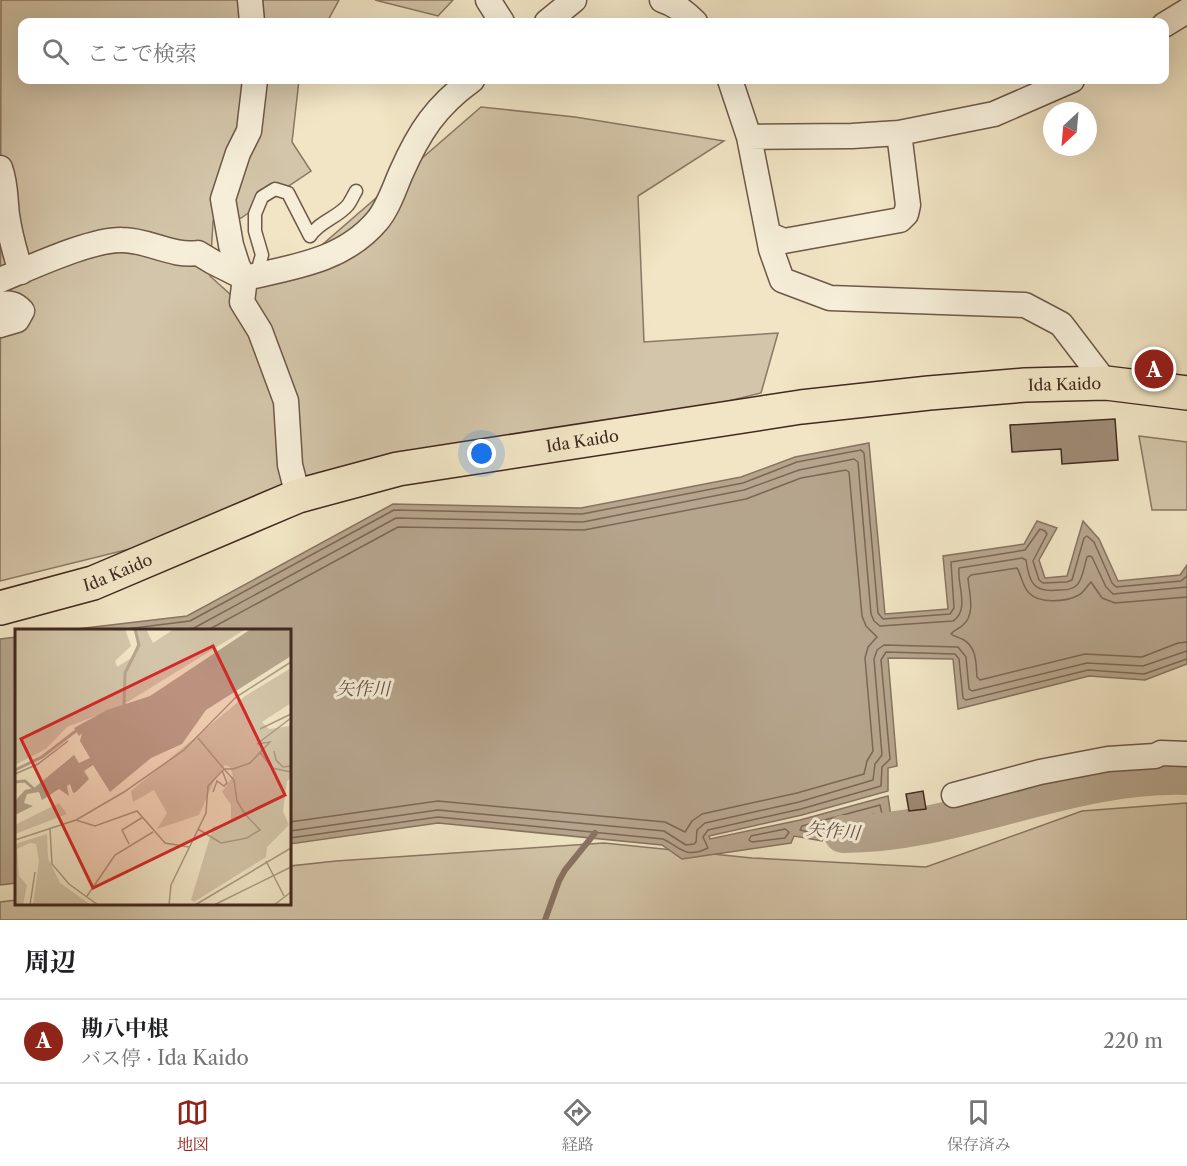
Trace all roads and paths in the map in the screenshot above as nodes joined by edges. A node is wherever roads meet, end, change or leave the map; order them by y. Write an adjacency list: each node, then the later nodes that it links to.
1 (250, 0): 6 (street)
2 (488, 0): 7 (street)
3 (574, 0): 8 (street)
4 (662, 0): 9 (street)
5 (1187, 11): 10 (street)
6 (252, 18)
7 (499, 18)
8 (552, 18)
9 (691, 18)
10 (1169, 22)
11 (255, 84): 21 (street)
12 (467, 84): 21 (street)
13 (731, 84): 16 (street)
14 (1063, 84): 15 (street)
15 (899, 133): 16 (street); 19 (street)
16 (749, 137): 19 (street)
17 (0, 168): 20 (street)
18 (356, 192): 21 (lane)
19 (768, 234): 24 (street)
20 (11, 276): 21 (street)
21 (251, 276): 26 (street)
22 (0, 304): 23 (street)
23 (0, 325)
24 (1106, 383): 25 (highway, Ida Kaido); 26 (highway, Ida Kaido)
25 (1187, 393)
26 (298, 496): 27 (highway, Ida Kaido)
27 (0, 608)
28 (1187, 754): 29 (street)
29 (954, 795)

